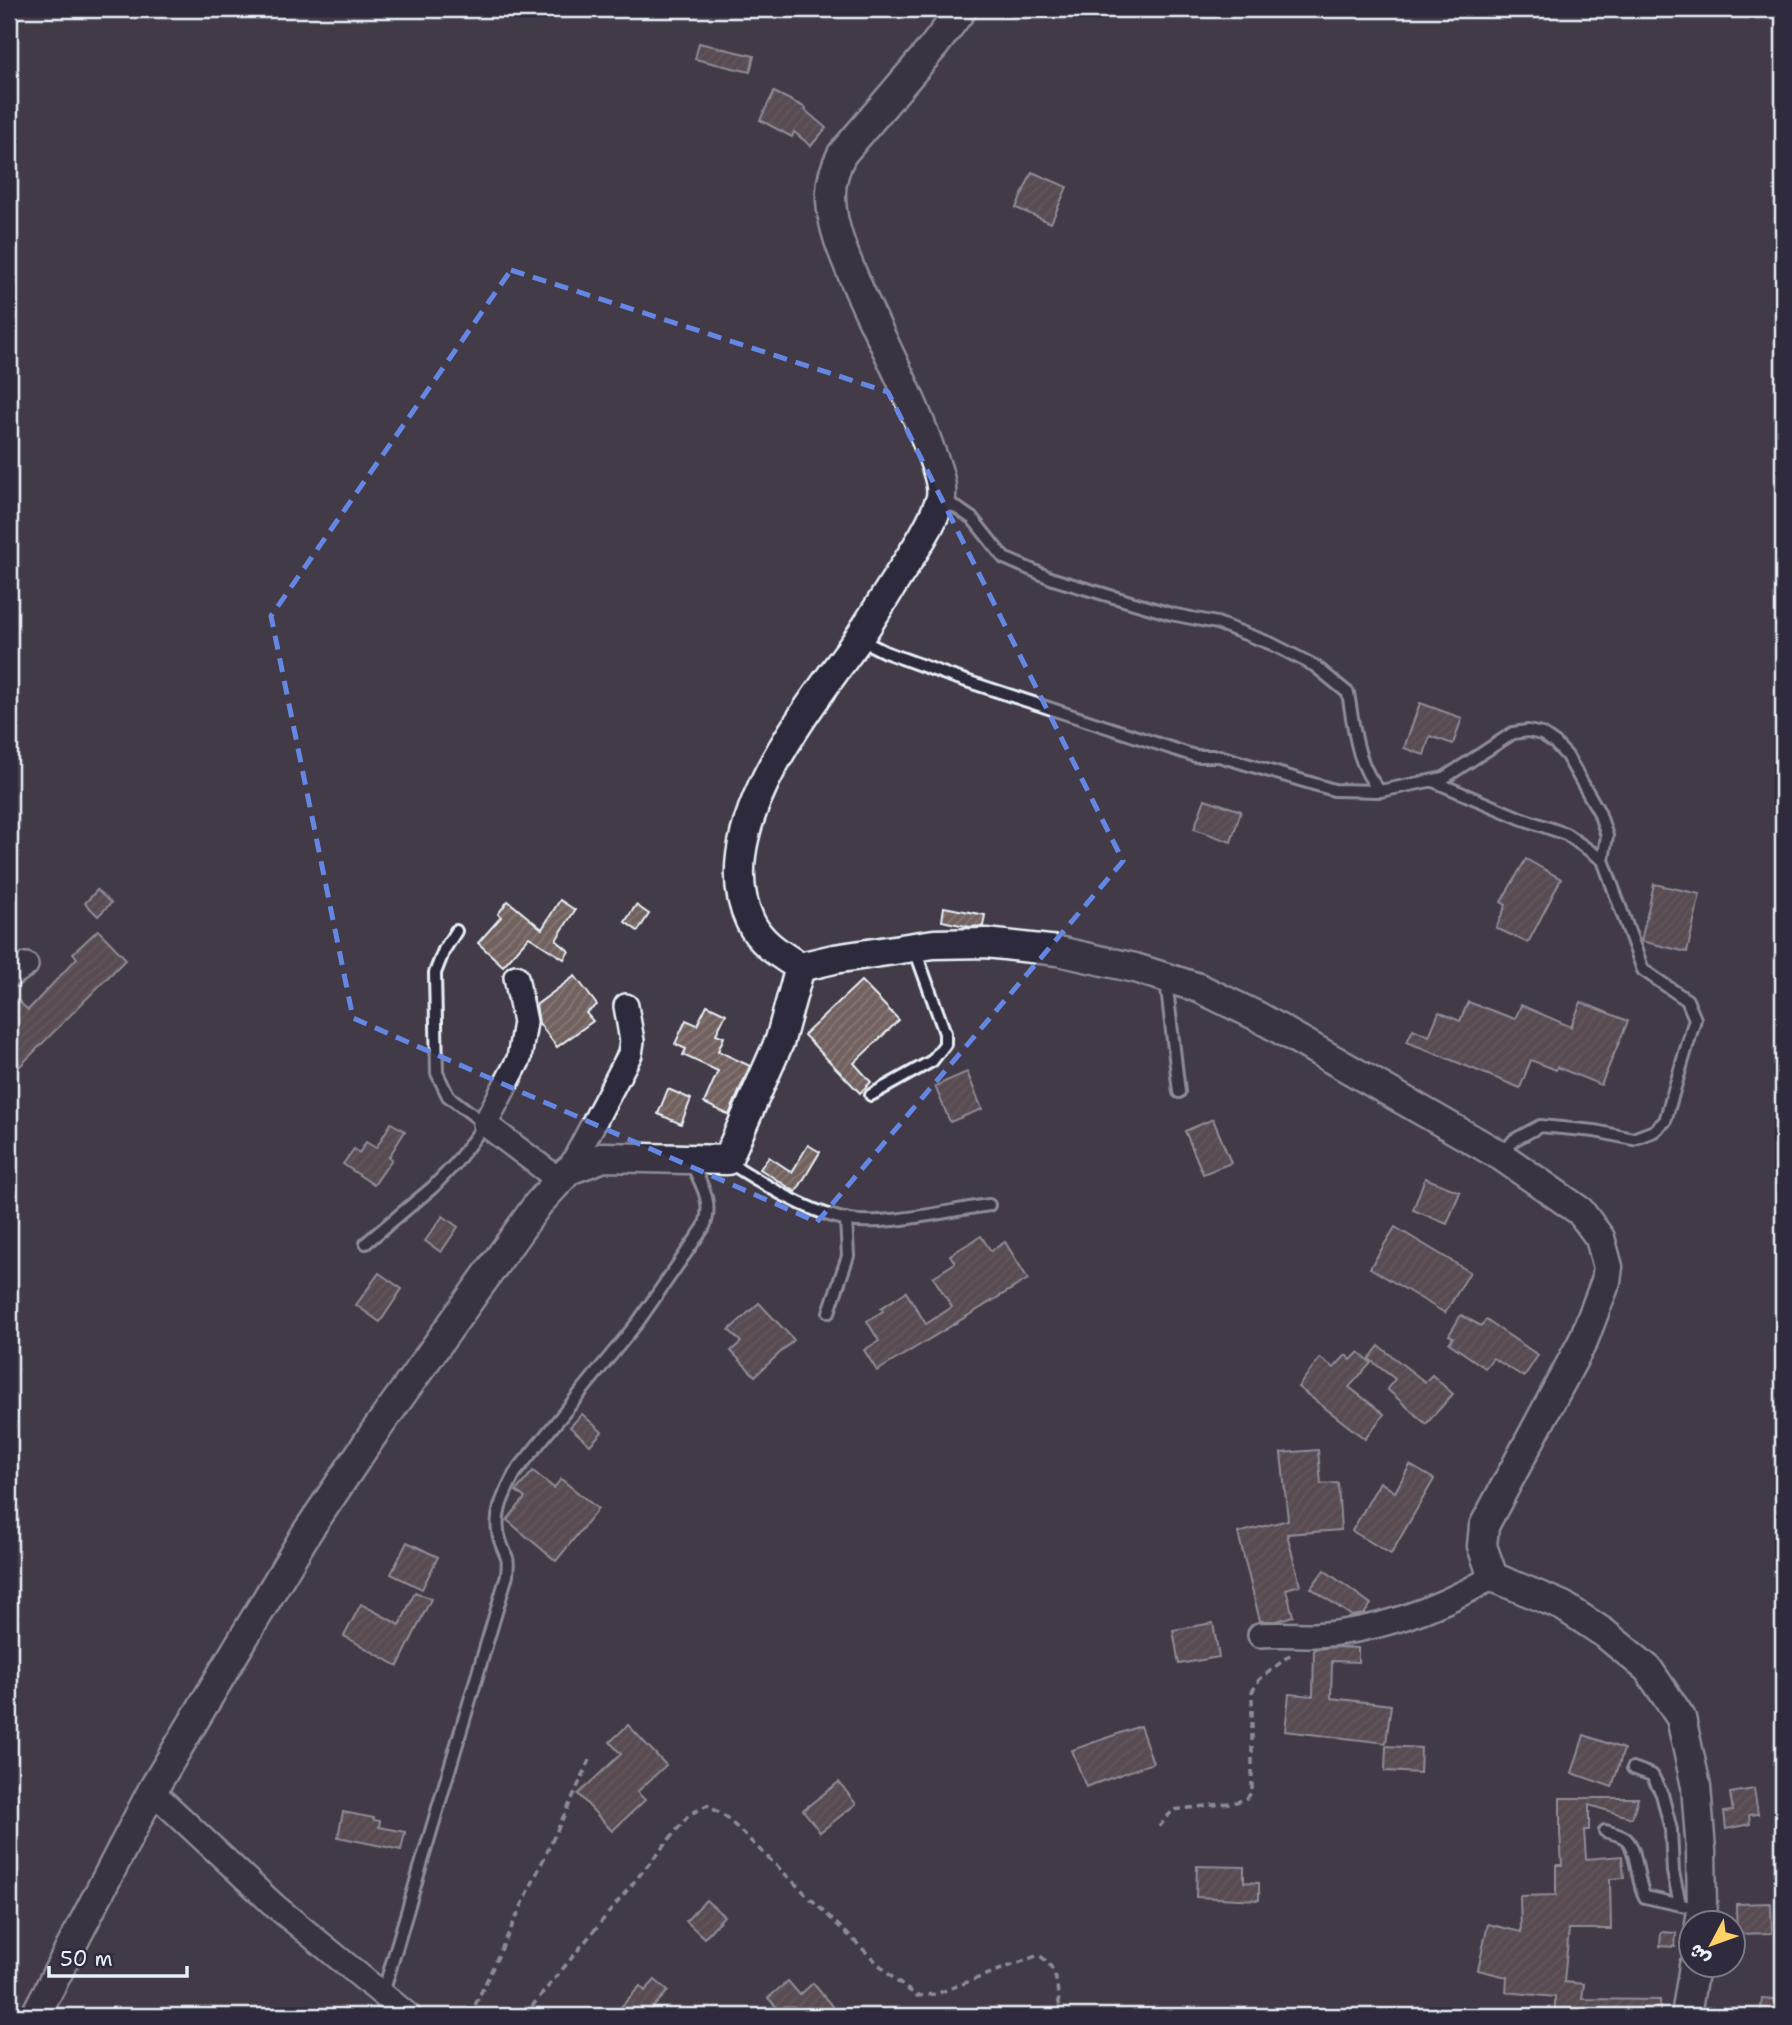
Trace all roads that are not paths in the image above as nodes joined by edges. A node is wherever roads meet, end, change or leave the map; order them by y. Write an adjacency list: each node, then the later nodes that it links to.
1 (962, 9): 2 (street)
2 (942, 498): 3 (street); 5 (lane)
3 (858, 639): 5 (lane); 9 (street)
4 (1433, 781): 5 (lane); 6 (lane); 6 (lane)
5 (1380, 791)
6 (1603, 860): 16 (lane)
7 (456, 931): 15 (lane)
8 (914, 947): 9 (street); 11 (street); 14 (lane)
9 (800, 967): 18 (street)
10 (516, 977): 15 (street)
11 (1166, 978): 13 (lane); 16 (street)
12 (626, 1006): 19 (street)
13 (1179, 1092)
14 (872, 1095)
15 (485, 1124): 19 (street); 22 (lane)
16 (1501, 1156): 24 (street)
17 (688, 1159): 18 (street); 19 (street); 33 (lane)
18 (727, 1160): 21 (lane)
19 (564, 1175): 27 (street)
20 (989, 1205): 21 (lane)
21 (846, 1220): 23 (lane)
22 (366, 1242)
23 (829, 1312)
24 (1493, 1577): 25 (street); 31 (street)
25 (1260, 1634)
26 (1633, 1768): 30 (lane)
27 (152, 1791): 33 (street); 34 (street)
28 (1605, 1831): 29 (lane)
29 (1684, 1910)
30 (1692, 1910)
31 (1694, 1910)
32 (1691, 1980): 36 (street)
33 (382, 1996): 35 (street)
34 (35, 2016)
35 (409, 2016)
36 (1686, 2016)

